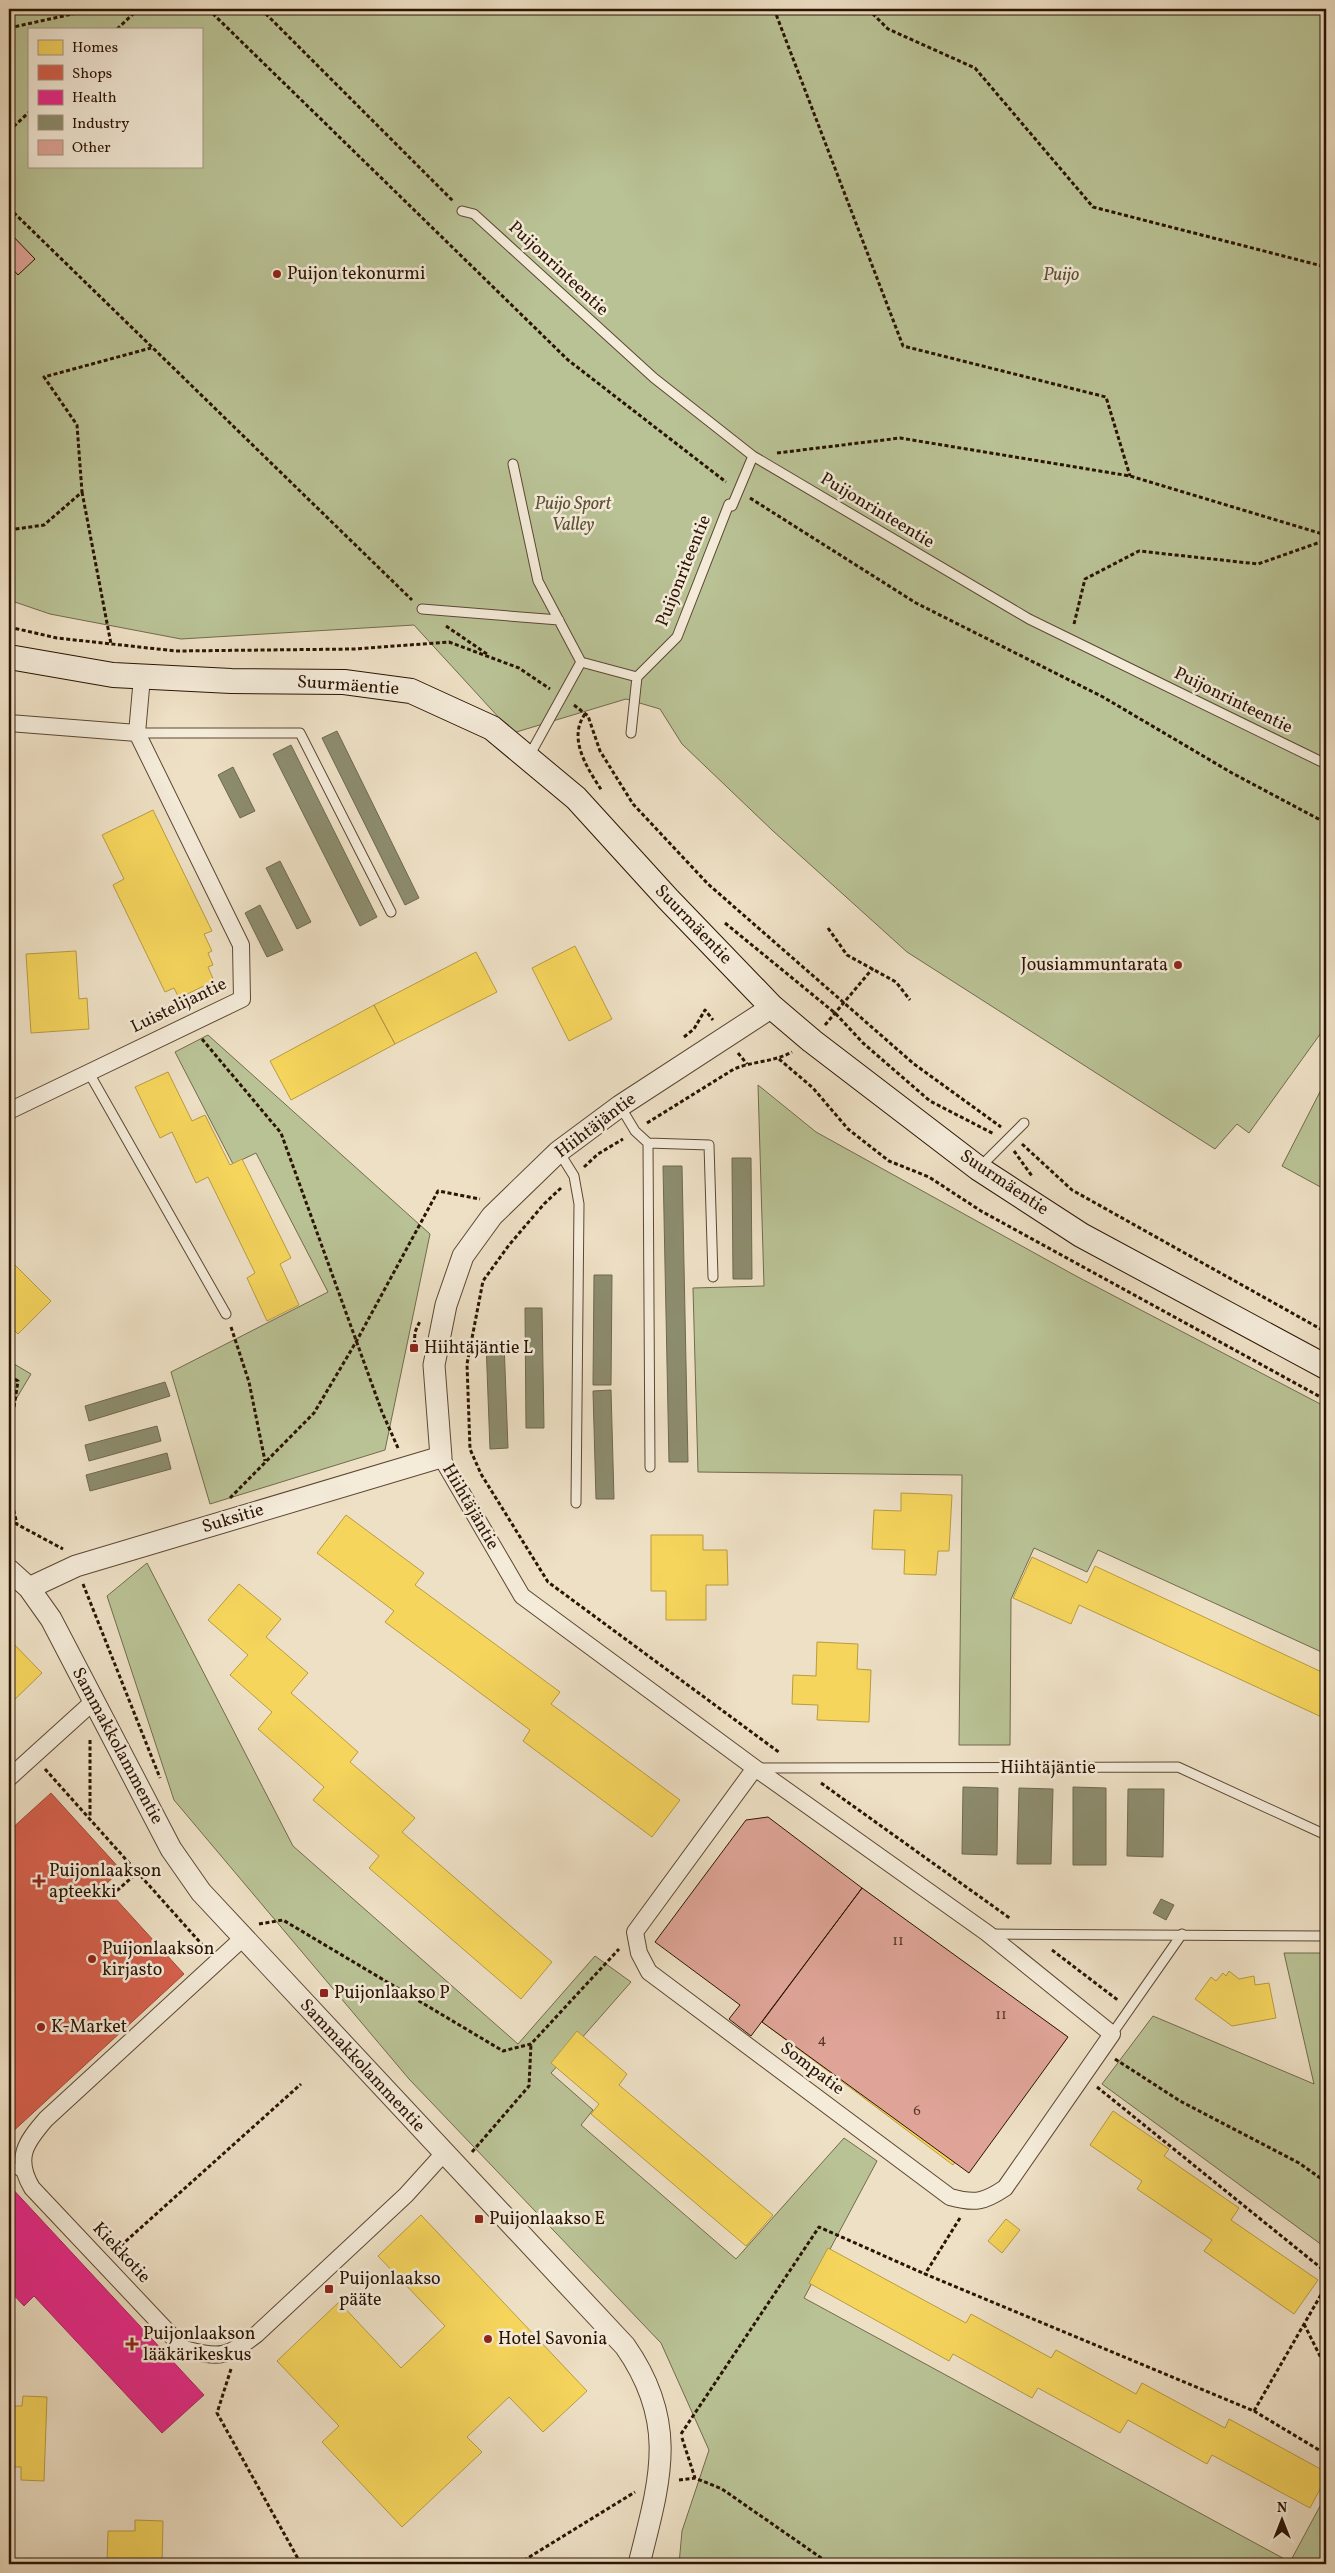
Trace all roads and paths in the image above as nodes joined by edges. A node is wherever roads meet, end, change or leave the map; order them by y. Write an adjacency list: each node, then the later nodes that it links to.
1 (95, 9): 7 (path)
2 (133, 9): 8 (path)
3 (208, 9): 18 (path)
4 (261, 9): 12 (path)
5 (774, 9): 17 (path)
6 (868, 9): 13 (path)
7 (9, 28)
8 (118, 28)
9 (28, 113): 10 (path)
10 (9, 131)
11 (9, 208): 14 (path)
12 (462, 211): 15 (lane, Puijonrinteentie)
13 (1326, 267)
14 (151, 348): 19 (path); 23 (path)
15 (753, 456): 17 (path); 18 (lane, Puijonriteentie); 26 (lane, Puijonrinteentie)
16 (513, 464): 24 (lane)
17 (1130, 476): 21 (path)
18 (738, 491): 32 (lane, Puijonriteentie); 41 (path)
19 (82, 492): 20 (path); 27 (path)
20 (9, 530)
21 (1326, 535)
22 (1326, 540): 26 (path)
23 (422, 609): 24 (lane); 29 (path)
24 (559, 620): 30 (lane)
25 (9, 627): 27 (path)
26 (1070, 639): 39 (lane, Puijonrinteentie)
27 (111, 644): 29 (path)
28 (9, 656): 31 (main road, Suurmäentie)
29 (491, 657): 33 (path)
30 (581, 662): 32 (lane); 33 (lane)
31 (142, 677): 36 (street); 38 (main road, Suurmäentie)
32 (637, 678): 37 (lane)
33 (562, 696): 34 (path); 38 (lane)
34 (587, 715): 40 (path); 47 (path)
35 (9, 723): 36 (street)
36 (137, 733): 42 (lane); 50 (street, Luistelijantie)
37 (631, 733)
38 (528, 758): 48 (main road, Suurmäentie)
39 (1326, 764)
40 (606, 797)
41 (1326, 823)
42 (391, 912)
43 (721, 920): 49 (path)
44 (828, 928): 45 (path)
45 (874, 968): 46 (path); 47 (path)
46 (910, 1000)
47 (844, 1003): 49 (path); 58 (path)
48 (772, 1007): 51 (main road, Suurmäentie); 54 (street, Hiihtäjäntie)
49 (835, 1013): 51 (path); 59 (path)
50 (190, 1025): 53 (street, Luistelijantie); 69 (path)
51 (812, 1041): 52 (path); 62 (main road, Suurmäentie)
52 (779, 1059): 57 (path); 72 (path)
53 (89, 1073): 55 (street, Luistelijantie); 67 (lane)
54 (620, 1106): 57 (lane); 61 (street, Hiihtäjäntie)
55 (9, 1111)
56 (1024, 1124): 58 (lane)
57 (635, 1131): 60 (lane); 63 (path)
58 (1011, 1135): 59 (lane); 68 (path)
59 (1005, 1142): 62 (lane); 64 (path)
60 (648, 1144): 66 (lane); 77 (lane)
61 (558, 1152): 63 (lane); 75 (street, Hiihtäjäntie)
62 (978, 1168): 70 (main road, Suurmäentie)
63 (574, 1176): 80 (lane); 89 (path)
64 (1035, 1180)
65 (487, 1201): 69 (path)
66 (713, 1277)
67 (226, 1314): 76 (path)
68 (1326, 1332)
69 (356, 1342): 74 (path); 76 (path)
70 (1326, 1367)
71 (9, 1376): 73 (path)
72 (1326, 1400)
73 (9, 1440)
74 (400, 1453)
75 (441, 1457): 83 (street, Suksitie); 88 (street, Hiihtäjäntie)
76 (265, 1462): 79 (path)
77 (650, 1468)
78 (9, 1491): 82 (path)
79 (226, 1502)
80 (576, 1502)
81 (9, 1520): 82 (path)
82 (17, 1525): 83 (path)
83 (76, 1566): 85 (street, Suksitie); 92 (path)
84 (9, 1570): 85 (street, Sammakkolammentie)
85 (28, 1588): 86 (street, Sammakkolammentie)
86 (94, 1701): 91 (street); 103 (street, Sammakkolammentie)
87 (90, 1734): 93 (path)
88 (755, 1768): 89 (lane, Hiihtäjäntie); 98 (street); 99 (street, Hiihtäjäntie)
89 (800, 1768): 94 (lane, Hiihtäjäntie); 100 (path)
90 (53, 1777): 93 (path)
91 (9, 1778)
92 (161, 1782)
93 (90, 1818): 95 (path)
94 (1326, 1835)
95 (138, 1872): 96 (path); 104 (path)
96 (112, 1894)
97 (263, 1931): 107 (path)
98 (635, 1932): 107 (path); 118 (street, Sompatie)
99 (986, 1934): 100 (lane); 106 (street, Hiihtäjäntie)
100 (1032, 1934): 101 (lane); 105 (path)
101 (1182, 1934): 102 (lane); 105 (lane)
102 (1326, 1936)
103 (243, 1938): 112 (street, Sammakkolammentie); 116 (street)
104 (208, 1952)
105 (1129, 2009): 106 (lane)
106 (1112, 2034): 108 (street)
107 (531, 2044): 113 (path)
108 (1102, 2051): 109 (street); 117 (path)
109 (1084, 2076): 118 (street); 120 (path)
110 (301, 2084): 119 (path)
111 (464, 2145): 113 (path)
112 (444, 2153): 124 (street); 131 (street, Sammakkolammentie)
113 (471, 2153): 114 (path)
114 (478, 2160)
115 (9, 2165): 116 (lane)
116 (24, 2174): 124 (street, Kiekkotie)
117 (1326, 2182)
118 (969, 2203): 121 (path)
119 (125, 2243)
120 (1326, 2272)
121 (925, 2274): 126 (path); 128 (path)
122 (1326, 2286): 123 (path)
123 (1304, 2324): 125 (path); 126 (path)
124 (232, 2353): 132 (path)
125 (1326, 2368)
126 (1254, 2411): 129 (path)
127 (678, 2426): 128 (path)
128 (680, 2434): 130 (path)
129 (1325, 2453)
130 (695, 2478): 131 (path); 135 (path)
131 (659, 2484): 133 (path); 134 (street, Sammakkolammentie)
132 (301, 2564)
133 (518, 2564)
134 (639, 2564)
135 (830, 2564)

